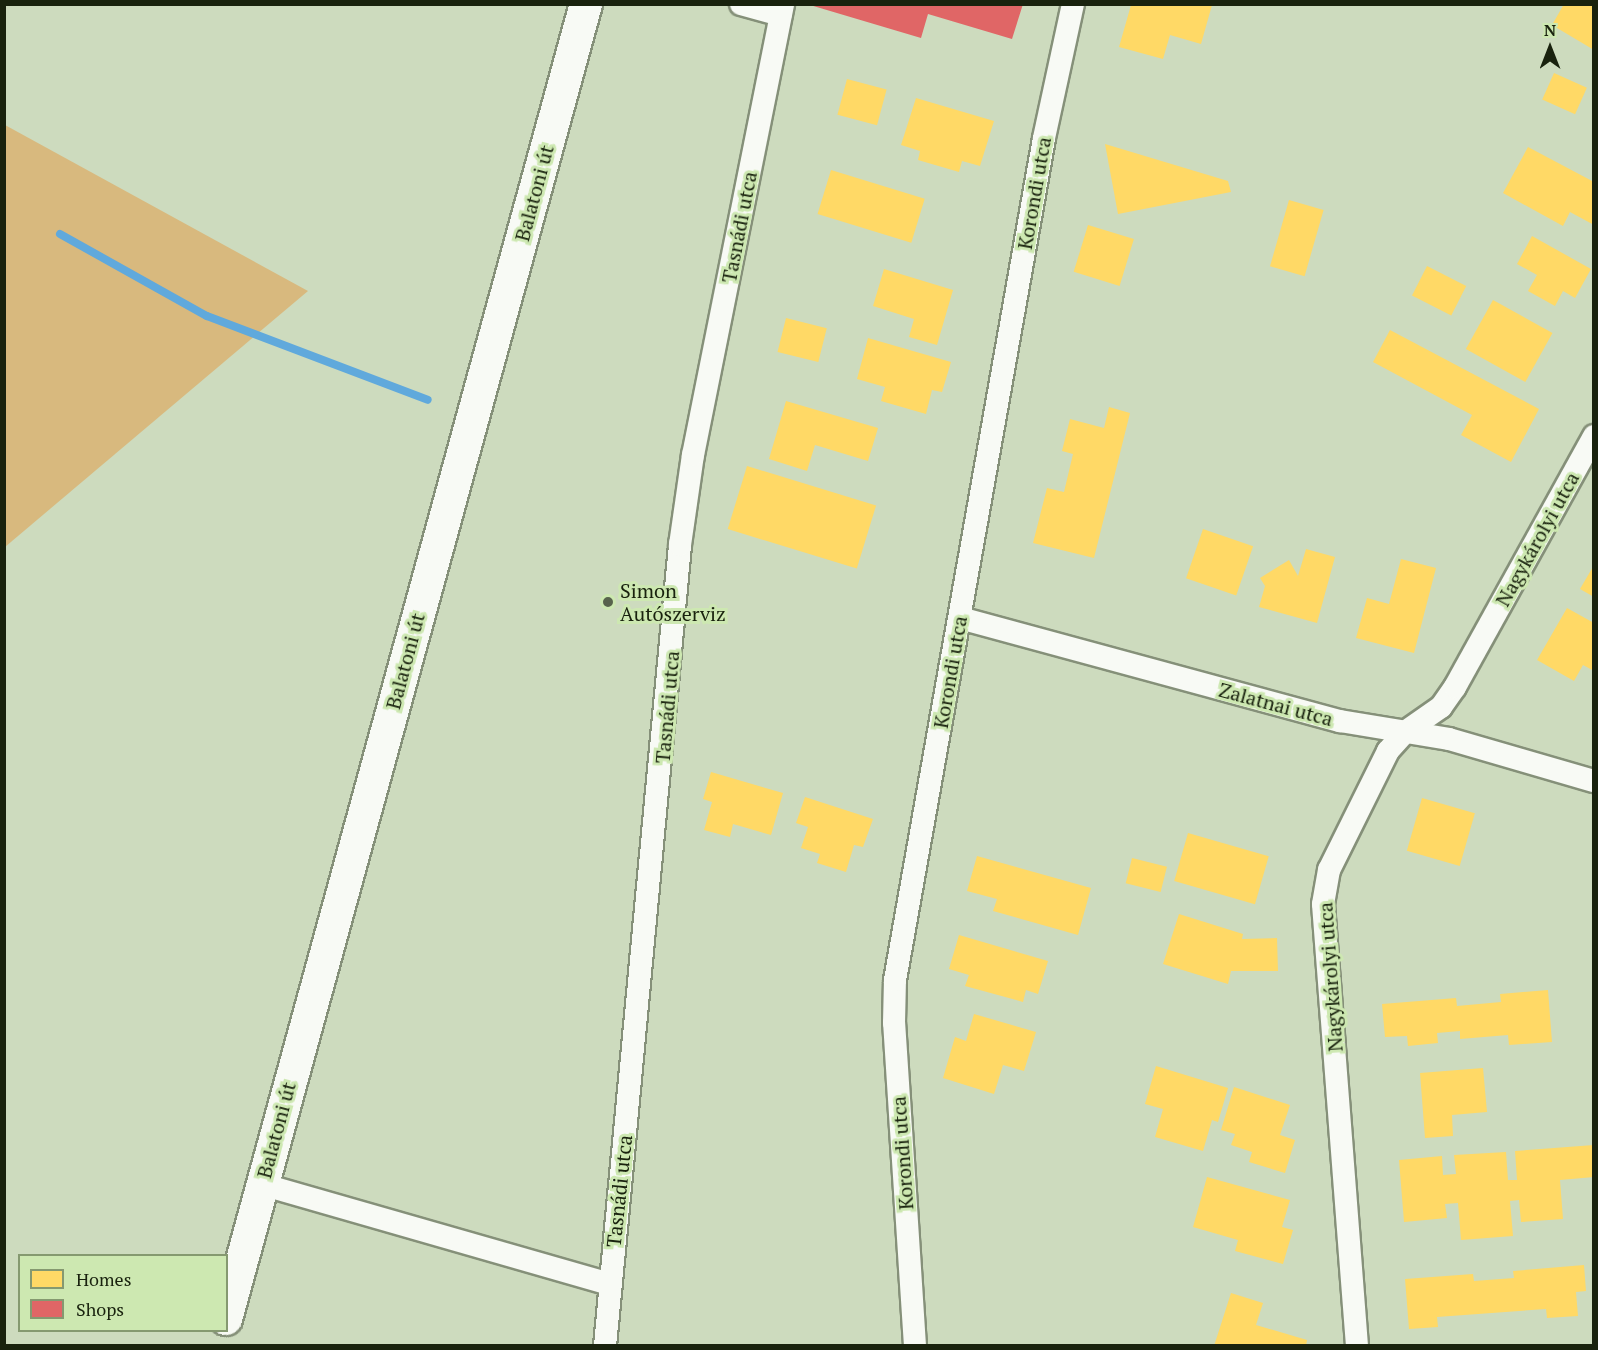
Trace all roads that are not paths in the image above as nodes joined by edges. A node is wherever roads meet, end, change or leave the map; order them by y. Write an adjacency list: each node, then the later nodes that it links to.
1 (586, 4): 9 (main road, Balatoni út)
2 (741, 4): 4 (street)
3 (1074, 4): 6 (street, Korondi utca)
4 (782, 10): 10 (street, Tasnádi utca)
5 (1593, 436): 7 (street, Nagykárolyi utca)
6 (960, 618): 7 (street, Zalatnai utca); 13 (street, Korondi utca)
7 (1405, 732): 8 (street, Zalatnai utca); 14 (street, Nagykárolyi utca)
8 (1593, 781)
9 (261, 1184): 10 (street); 11 (main road, Balatoni út)
10 (610, 1284): 12 (street, Tasnádi utca)
11 (228, 1311)
12 (604, 1346)
13 (915, 1346)
14 (1358, 1346)

